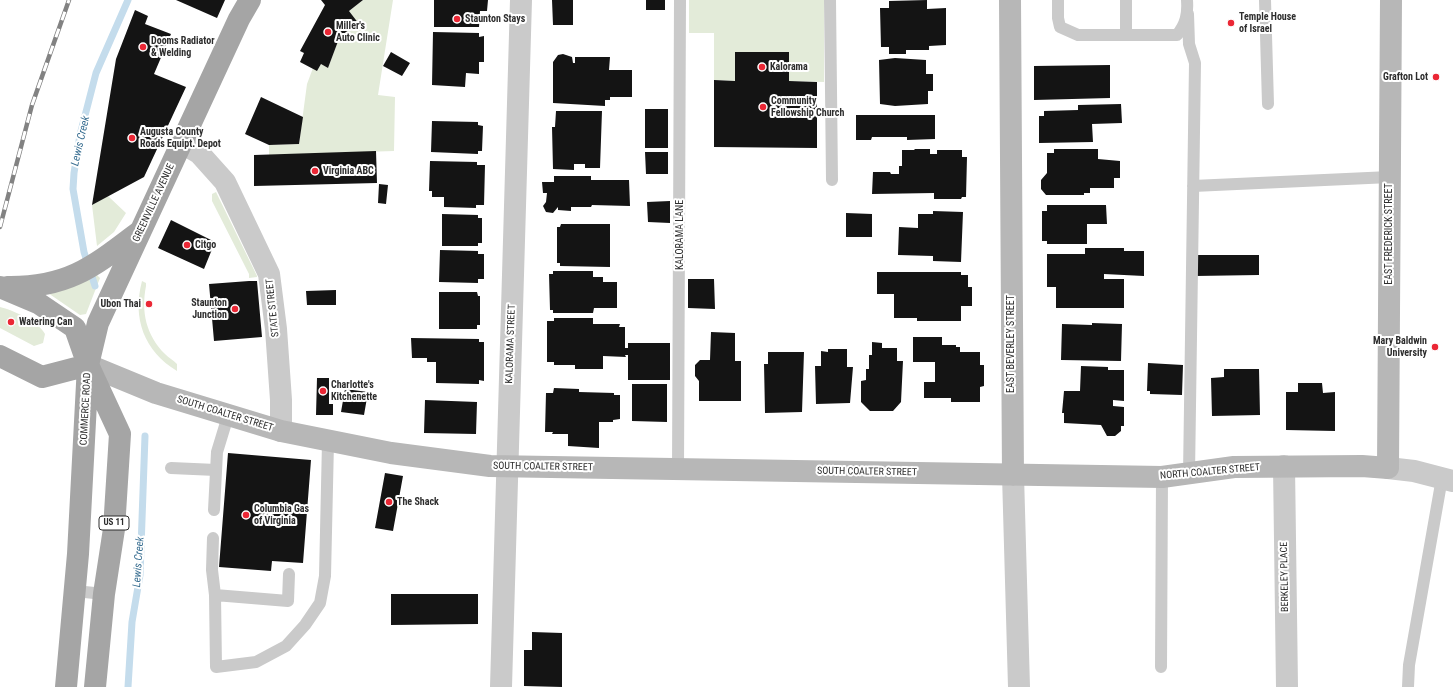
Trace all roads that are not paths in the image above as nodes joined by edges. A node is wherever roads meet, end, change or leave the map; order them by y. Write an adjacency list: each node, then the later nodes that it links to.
1 (250, 0): 14 (main road, GREENVILLE AVENUE)
2 (521, 0): 26 (street, KALORAMA STREET)
3 (680, 0): 30 (lane, KALORAMA LANE)
4 (830, 0): 16 (lane)
5 (1010, 0): 32 (main road, EAST BEVERLEY STREET)
6 (1058, 0): 12 (lane)
7 (1126, 0): 12 (lane)
8 (1187, 0): 11 (lane)
9 (1265, 0): 13 (lane)
10 (1391, 0): 15 (main road, EAST FREDERICK STREET)
11 (1188, 14): 12 (lane); 17 (lane)
12 (1126, 35)
13 (1268, 104)
14 (182, 143): 18 (main road, GREENVILLE AVENUE); 23 (street, STATE STREET)
15 (1390, 177): 17 (lane); 28 (main road, EAST FREDERICK STREET)
16 (832, 180)
17 (1193, 186): 31 (lane)
18 (141, 230): 19 (main road); 21 (main road, GREENVILLE AVENUE)
19 (0, 287): 21 (main road, US 11)
20 (0, 356): 21 (main road)
21 (88, 365): 22 (main road, SOUTH COALTER STREET); 38 (main road, COMMERCE ROAD / US 11); 39 (main road, COMMERCE ROAD / US 11)
22 (228, 416): 23 (main road, SOUTH COALTER STREET); 29 (lane)
23 (281, 431): 24 (main road, SOUTH COALTER STREET)
24 (328, 442): 26 (main road, SOUTH COALTER STREET); 40 (lane)
25 (1284, 466): 28 (main road, NORTH COALTER STREET); 31 (main road, NORTH COALTER STREET); 46 (street, BERKELEY PLACE)
26 (508, 467): 30 (main road, SOUTH COALTER STREET); 44 (street, KALORAMA STREET)
27 (171, 468): 29 (lane)
28 (1388, 468): 34 (street, NORTH COALTER STREET)
29 (216, 470): 35 (lane)
30 (678, 470): 32 (main road, SOUTH COALTER STREET)
31 (1189, 474): 33 (main road, NORTH COALTER STREET)
32 (1013, 475): 33 (main road, NORTH COALTER STREET); 45 (street, EAST BEVERLEY STREET)
33 (1162, 477): 41 (lane)
34 (1447, 480): 47 (lane)
35 (214, 510)
36 (213, 538): 40 (lane)
37 (289, 574): 40 (lane)
38 (75, 591): 39 (lane); 42 (main road, COMMERCE ROAD / US 11)
39 (104, 594): 43 (main road, COMMERCE ROAD / US 11)
40 (215, 595)
41 (1161, 667)
42 (66, 687)
43 (95, 687)
44 (501, 687)
45 (1019, 687)
46 (1287, 687)
47 (1408, 687)

